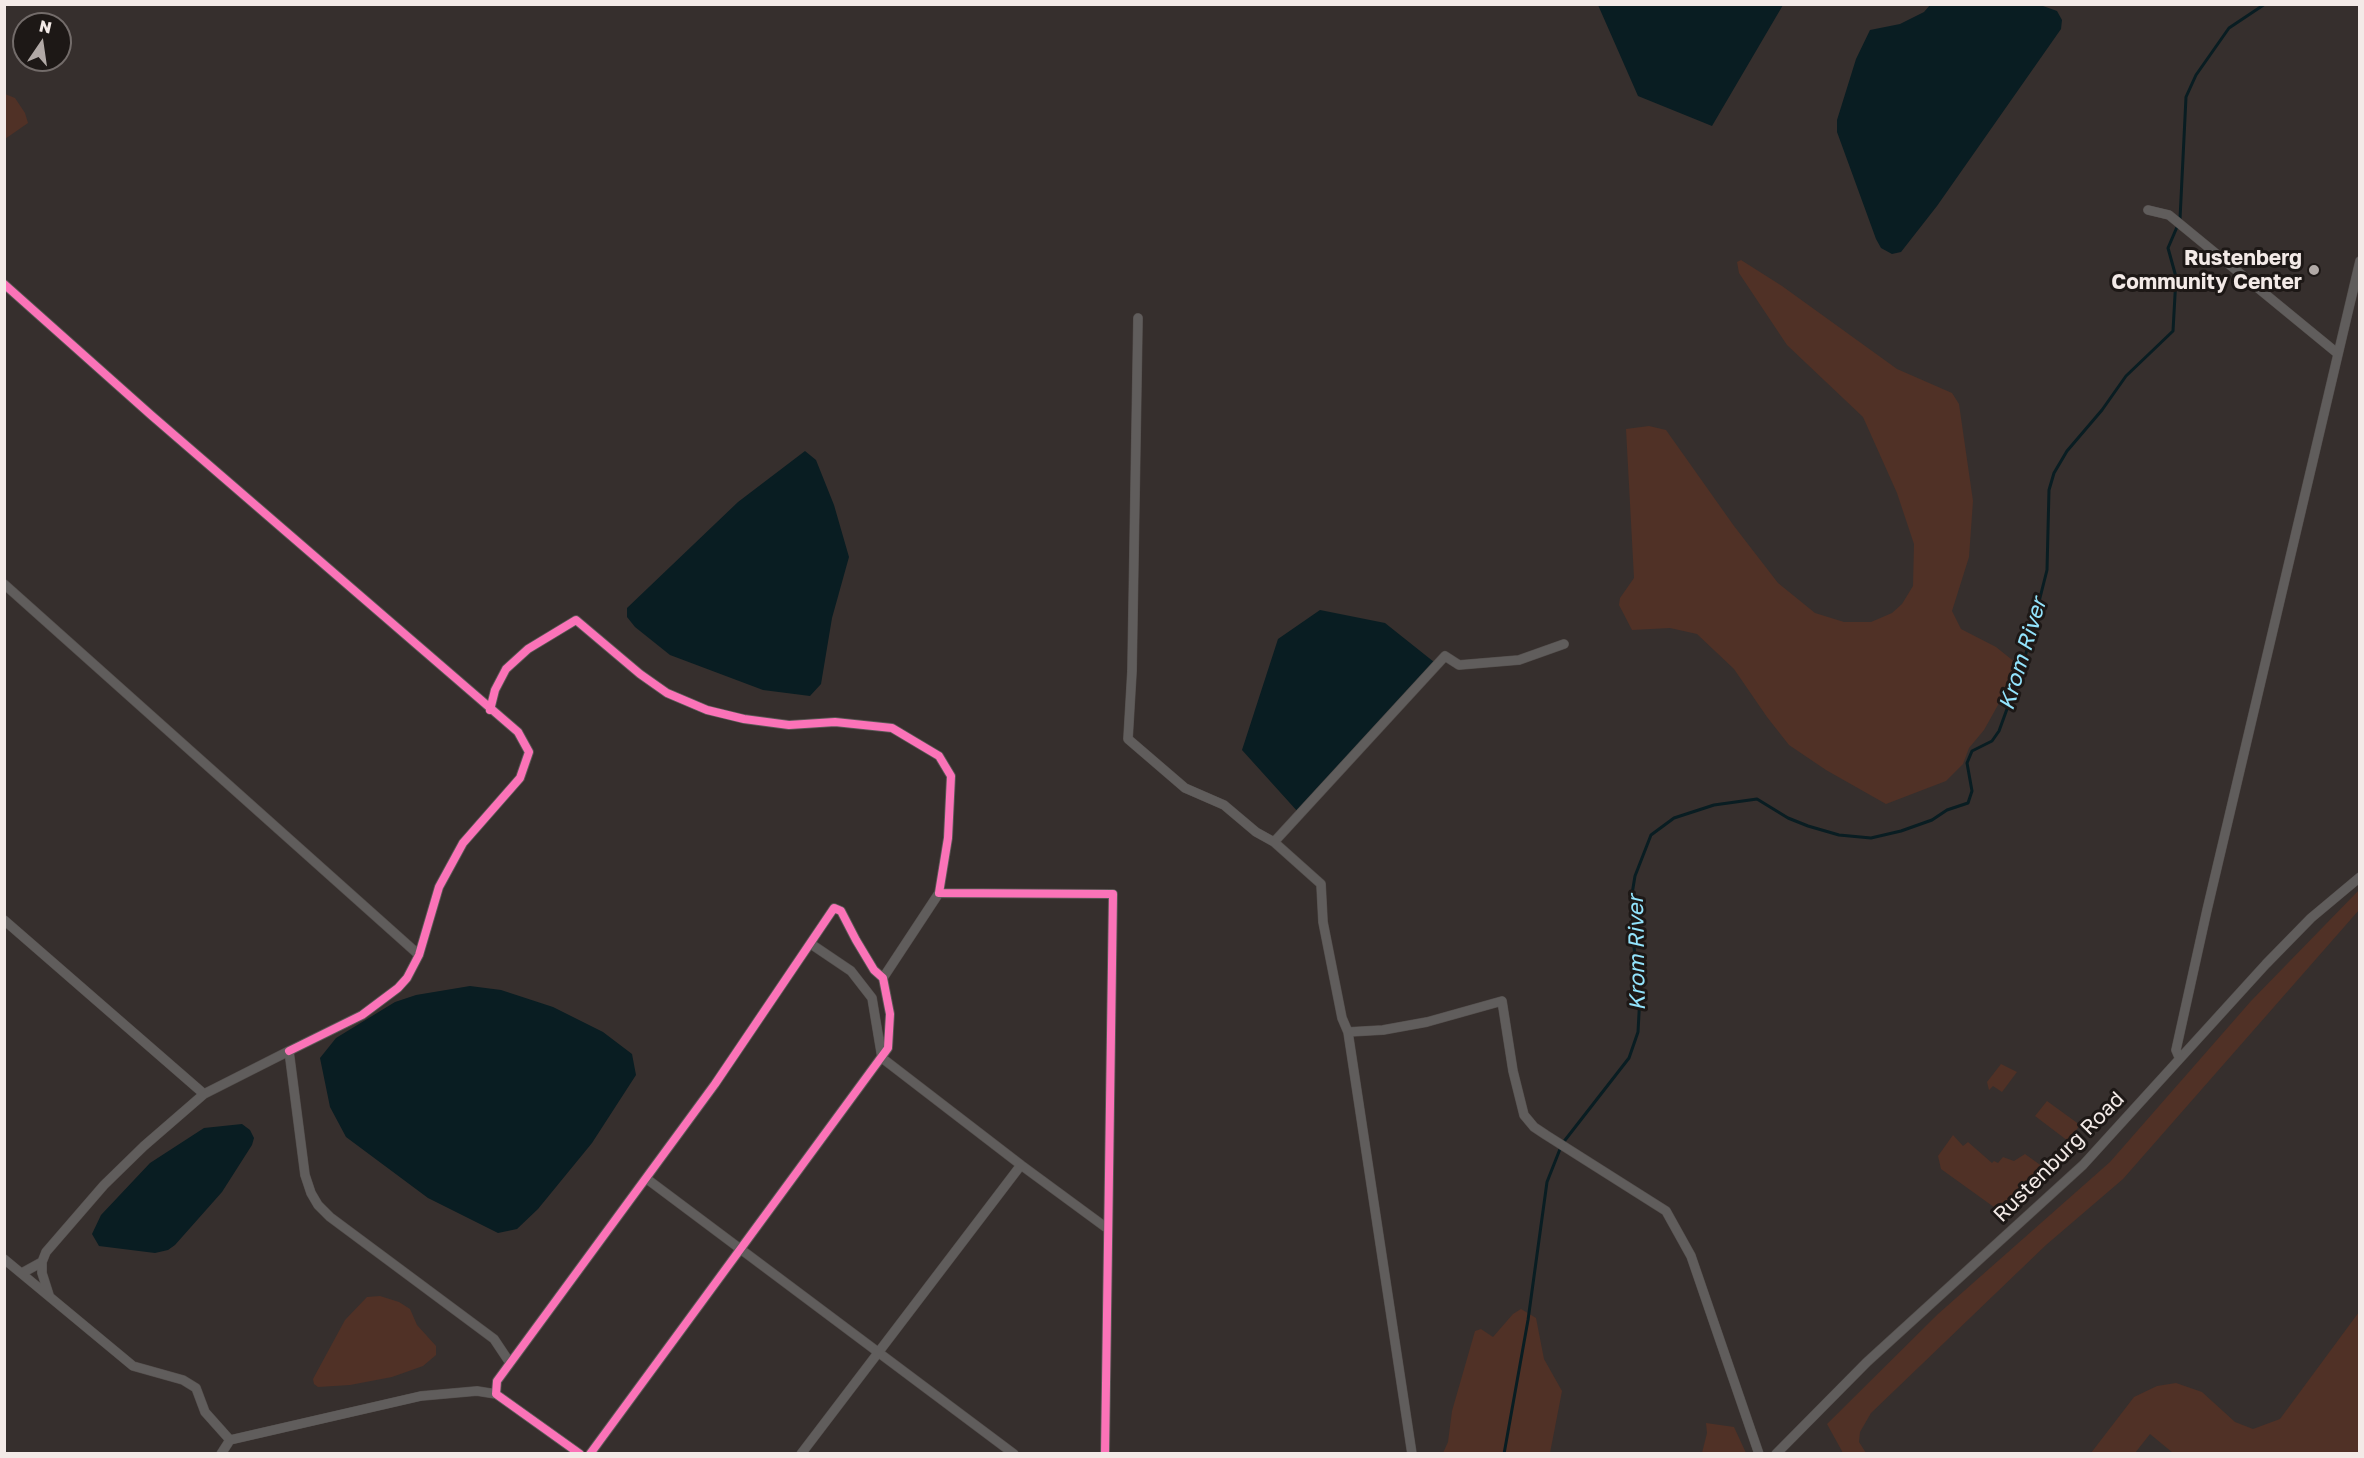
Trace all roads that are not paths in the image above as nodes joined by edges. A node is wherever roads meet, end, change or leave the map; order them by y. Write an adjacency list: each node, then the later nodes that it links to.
1 (2148, 210): 5 (street)
2 (2360, 261): 5 (street)
3 (4, 284): 8 (street)
4 (1138, 318): 9 (street)
5 (2337, 353): 18 (street)
6 (4, 584): 14 (street)
7 (1564, 644): 9 (street)
8 (490, 710): 11 (street); 14 (street)
9 (1274, 842): 16 (street)
10 (2360, 878): 18 (street, Rustenburg Road)
11 (939, 893): 15 (street); 23 (street)
12 (4, 920): 20 (street)
13 (811, 944): 15 (street); 19 (street); 22 (street)
14 (419, 955): 17 (street)
15 (883, 978): 19 (street)
16 (1348, 1032): 39 (street); 40 (street)
17 (289, 1051): 20 (street); 30 (street)
18 (2180, 1057): 41 (street, Rustenburg Road)
19 (882, 1058): 21 (street); 24 (street)
20 (204, 1094): 26 (street)
21 (1021, 1165): 23 (street); 29 (street)
22 (647, 1179): 24 (street); 30 (street)
23 (1108, 1229): 38 (street)
24 (743, 1248): 29 (street); 35 (street)
25 (4, 1259): 27 (street)
26 (42, 1262): 27 (street); 28 (street)
27 (22, 1273): 28 (street)
28 (50, 1298): 32 (street)
29 (878, 1351): 36 (street); 37 (street)
30 (510, 1363): 31 (street)
31 (496, 1394): 32 (street); 34 (street)
32 (230, 1440): 33 (street)
33 (221, 1454)
34 (580, 1454)
35 (590, 1454)
36 (801, 1454)
37 (1014, 1454)
38 (1105, 1454)
39 (1412, 1454)
40 (1759, 1454)
41 (1776, 1454)

